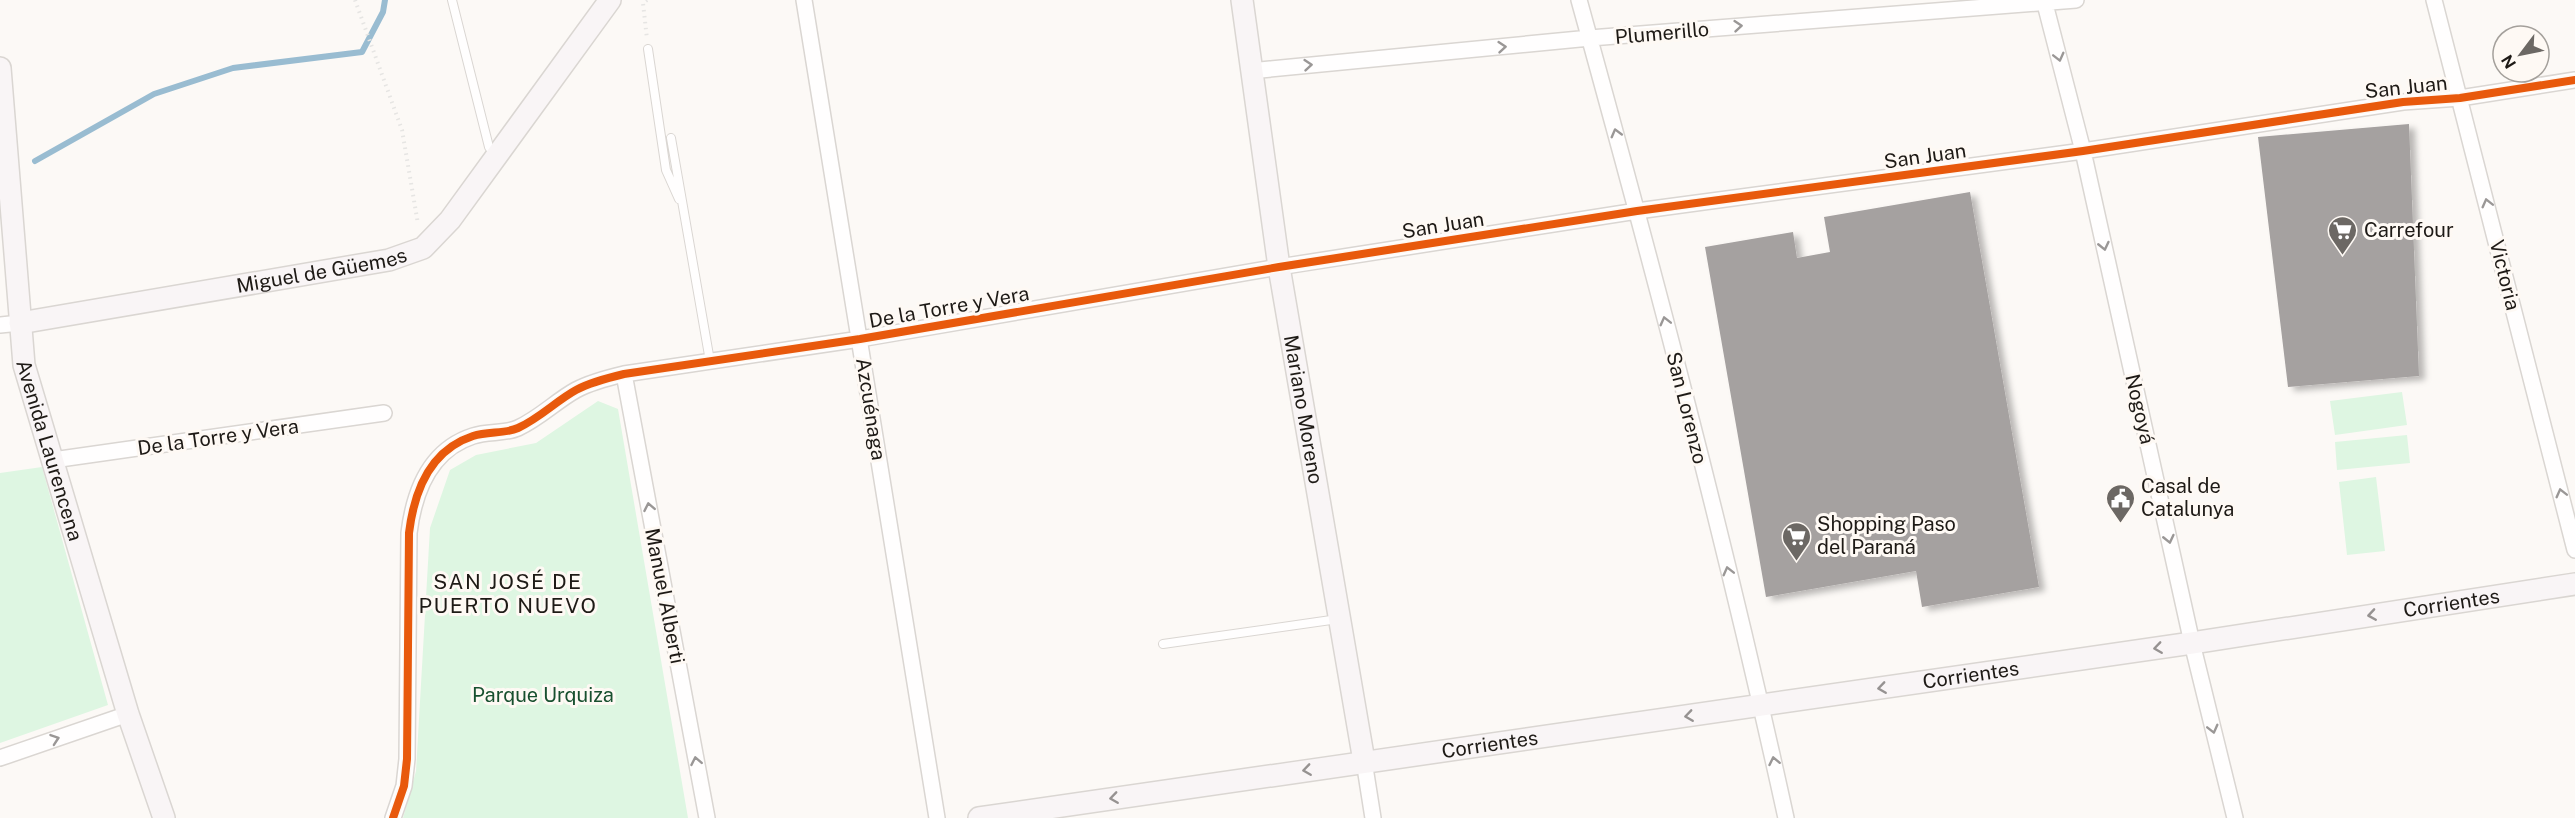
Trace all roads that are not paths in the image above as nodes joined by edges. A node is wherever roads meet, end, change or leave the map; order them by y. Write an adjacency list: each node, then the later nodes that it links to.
1 (452, 0): 17 (lane)
2 (610, 0): 17 (street, Miguel de Güemes)
3 (804, 0): 22 (street, Azcuénaga)
4 (1242, 0): 12 (street, Mariano Moreno)
5 (1579, 0): 9 (street, San Lorenzo)
6 (2076, 0): 8 (street, Plumerillo)
7 (2434, 0): 14 (street, Victoria)
8 (2044, 1): 9 (street, Plumerillo, one-way to 8); 16 (street, Nogoyá, one-way to 16)
9 (1590, 39): 12 (street, Plumerillo, one-way to 9); 19 (street, San Lorenzo, one-way to 9)
10 (648, 49): 18 (lane)
11 (0, 68): 21 (street, Avenida Laurencena)
12 (1250, 71): 20 (street, Mariano Moreno)
13 (2575, 80): 14 (street, San Juan)
14 (2460, 98): 16 (street, San Juan); 27 (street, Victoria, one-way to 14)
15 (671, 138): 18 (lane)
16 (2083, 151): 19 (street, San Juan); 30 (street, Nogoyá, one-way to 30)
17 (495, 158): 21 (street, Miguel de Güemes)
18 (683, 208): 23 (lane)
19 (1637, 211): 20 (street, San Juan); 32 (street, San Lorenzo, one-way to 19)
20 (1279, 267): 22 (street, De la Torre y Vera); 29 (street, Mariano Moreno)
21 (10, 324): 26 (street, Avenida Laurencena)
22 (860, 339): 23 (street, De la Torre y Vera); 39 (street, Azcuénaga)
23 (710, 361): 24 (street, De la Torre y Vera)
24 (624, 374): 37 (street, De la Torre y Vera); 38 (street, Manuel Alberti, one-way to 24)
25 (384, 413): 26 (street, De la Torre y Vera)
26 (52, 460): 33 (street, Avenida Laurencena)
27 (2575, 550)
28 (2575, 584): 30 (street, Corrientes, one-way to 30)
29 (1340, 619): 31 (lane); 35 (street, Mariano Moreno)
30 (2192, 643): 32 (street, Corrientes, one-way to 32); 43 (street, Nogoyá, one-way to 43)
31 (1163, 644)
32 (1762, 705): 35 (street, Corrientes, one-way to 35); 42 (street, San Lorenzo, one-way to 32)
33 (128, 714): 34 (street, one-way to 33); 36 (street, Avenida Laurencena)
34 (0, 758)
35 (1365, 761): 40 (street, Corrientes, one-way to 40); 41 (street, Mariano Moreno)
36 (164, 818)
37 (393, 818)
38 (707, 818)
39 (937, 818)
40 (979, 818)
41 (1373, 818)
42 (1786, 818)
43 (2235, 818)

